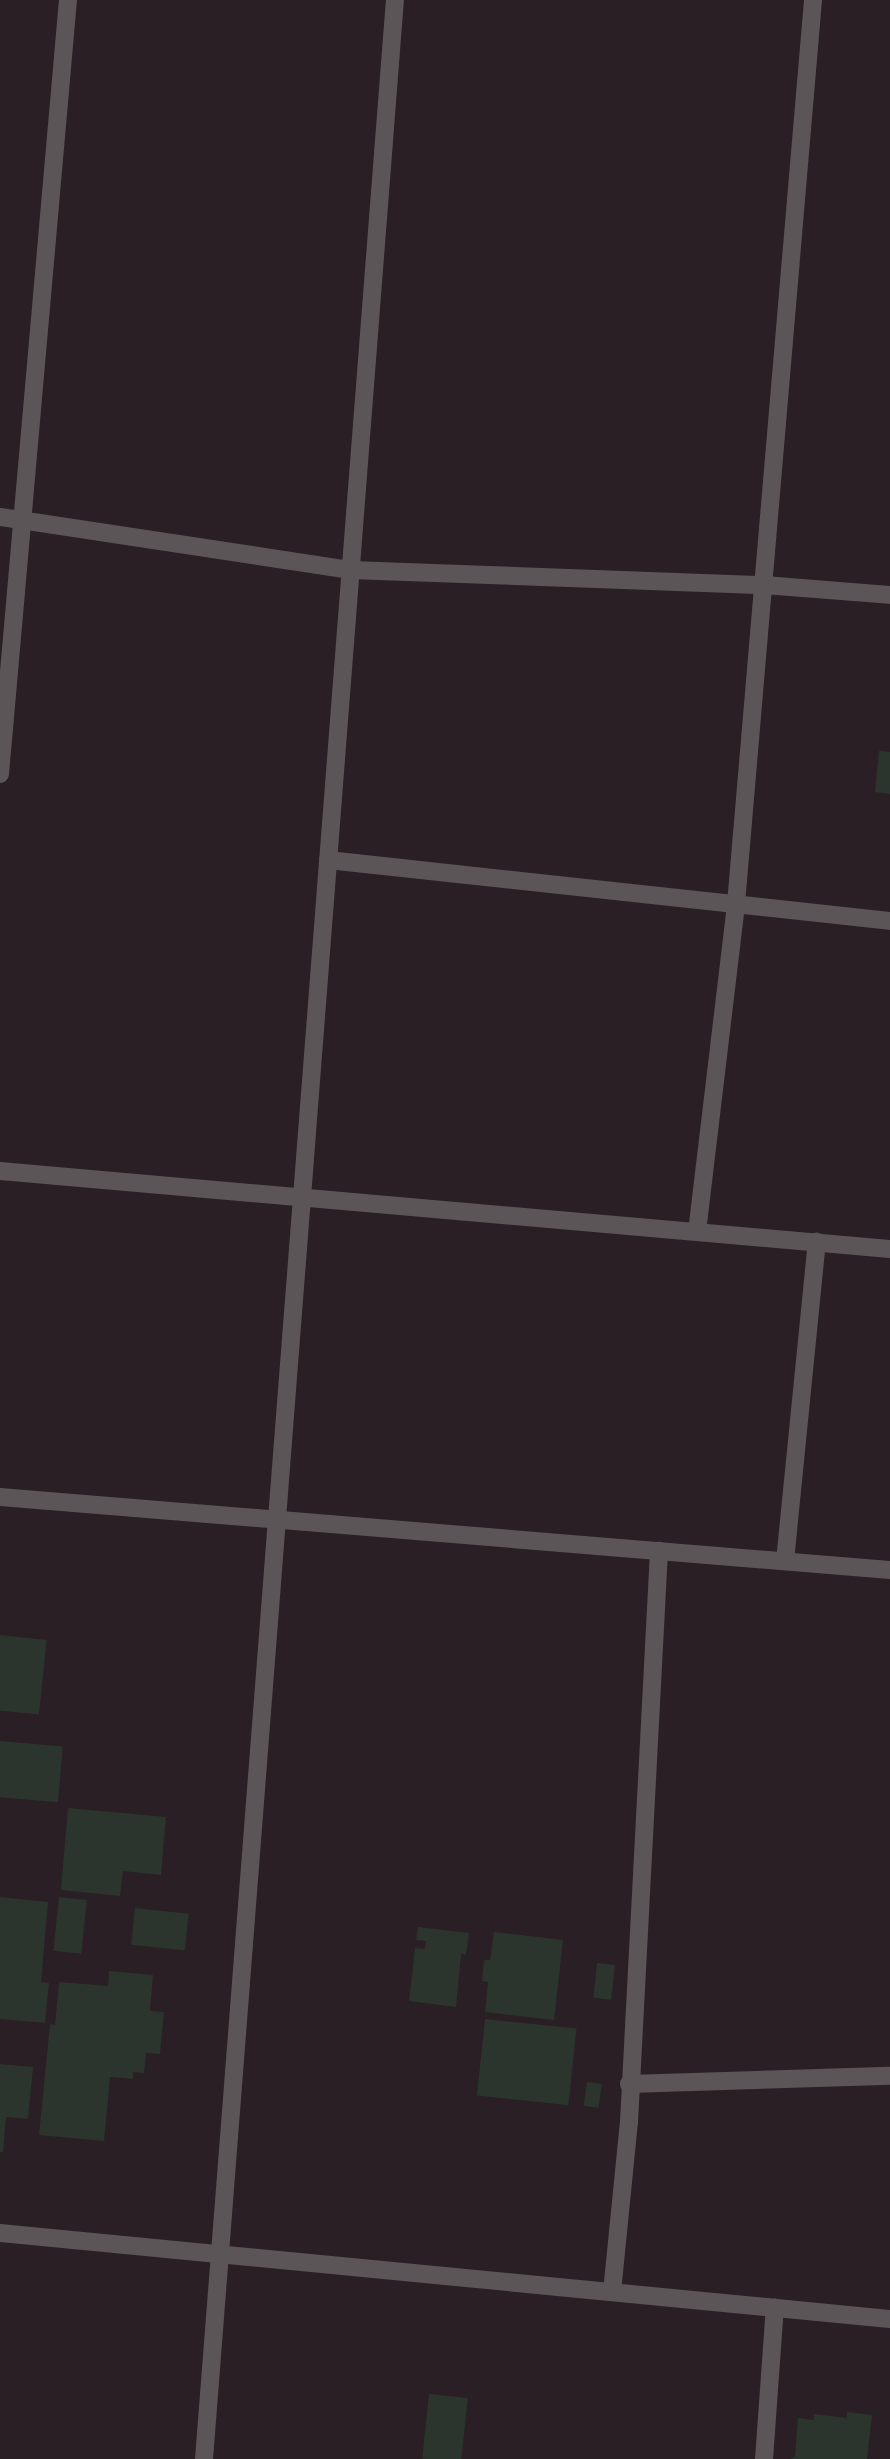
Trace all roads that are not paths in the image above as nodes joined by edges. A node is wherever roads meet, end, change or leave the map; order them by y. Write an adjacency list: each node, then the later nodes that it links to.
1 (68, 0): 5 (street)
2 (395, 0): 6 (street)
3 (813, 0): 7 (street)
4 (0, 517): 5 (street)
5 (22, 519): 6 (street); 9 (street)
6 (351, 570): 7 (street); 10 (street)
7 (764, 585): 8 (street); 11 (street)
8 (890, 595)
9 (0, 774)
10 (328, 860): 11 (street); 14 (street)
11 (736, 904): 12 (street); 15 (street)
12 (890, 921)
13 (0, 1171): 14 (street)
14 (302, 1197): 15 (street); 19 (street)
15 (697, 1232): 16 (street)
16 (818, 1242): 17 (street); 21 (street)
17 (890, 1248)
18 (0, 1497): 19 (street)
19 (276, 1520): 20 (street); 26 (street)
20 (659, 1551): 21 (street); 24 (street)
21 (785, 1561): 22 (street)
22 (890, 1570)
23 (890, 2076): 24 (street)
24 (629, 2084): 27 (street)
25 (0, 2234): 26 (street)
26 (220, 2254): 27 (street); 30 (street)
27 (612, 2292): 28 (street)
28 (775, 2307): 29 (street); 31 (street)
29 (890, 2319)
30 (204, 2459)
31 (764, 2459)

